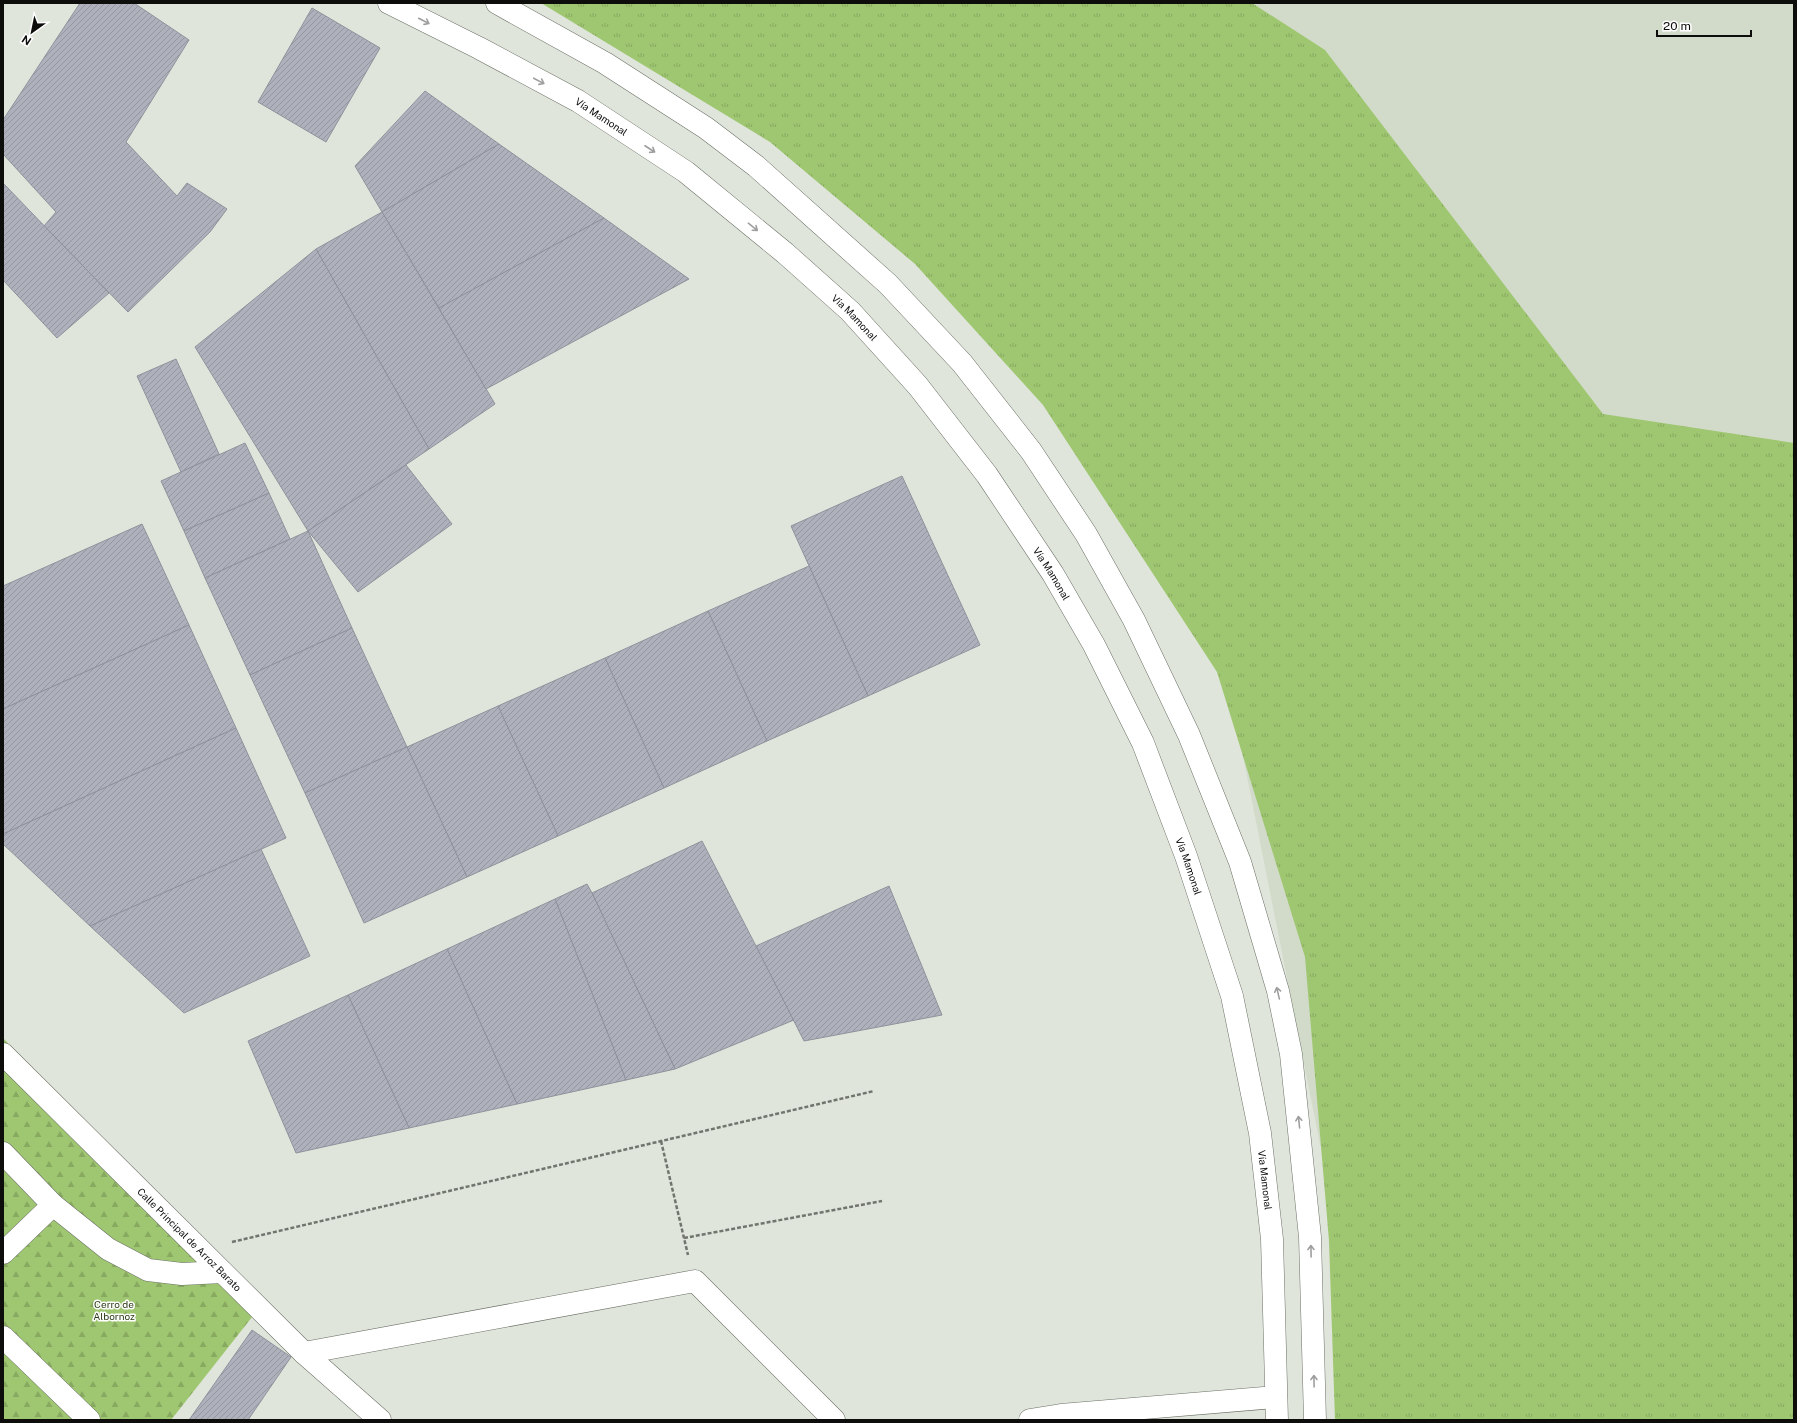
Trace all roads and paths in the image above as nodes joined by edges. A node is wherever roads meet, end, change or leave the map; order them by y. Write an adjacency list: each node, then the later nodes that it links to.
1 (389, 3): 16 (main road, Vía Mamonal, one-way to 16)
2 (497, 3): 22 (main road, one-way to 2)
3 (3, 1054): 10 (main road, Calle Principal de Arroz Barato)
4 (874, 1091): 5 (path)
5 (661, 1141): 9 (path); 10 (path)
6 (3, 1153): 8 (main road)
7 (882, 1200): 9 (path)
8 (53, 1205): 11 (main road); 12 (main road)
9 (684, 1238): 13 (path)
10 (200, 1250): 12 (main road, Calle Principal de Arroz Barato)
11 (3, 1253)
12 (222, 1272): 15 (main road, Calle Principal de Arroz Barato)
13 (695, 1281): 15 (main road); 19 (main road)
14 (3, 1337): 17 (main road)
15 (304, 1353): 18 (main road, Calle Principal de Arroz Barato)
16 (1276, 1397): 20 (main road); 21 (main road, Vía Mamonal)
17 (89, 1420)
18 (380, 1420)
19 (834, 1420)
20 (1030, 1420)
21 (1277, 1420)
22 (1314, 1420)

